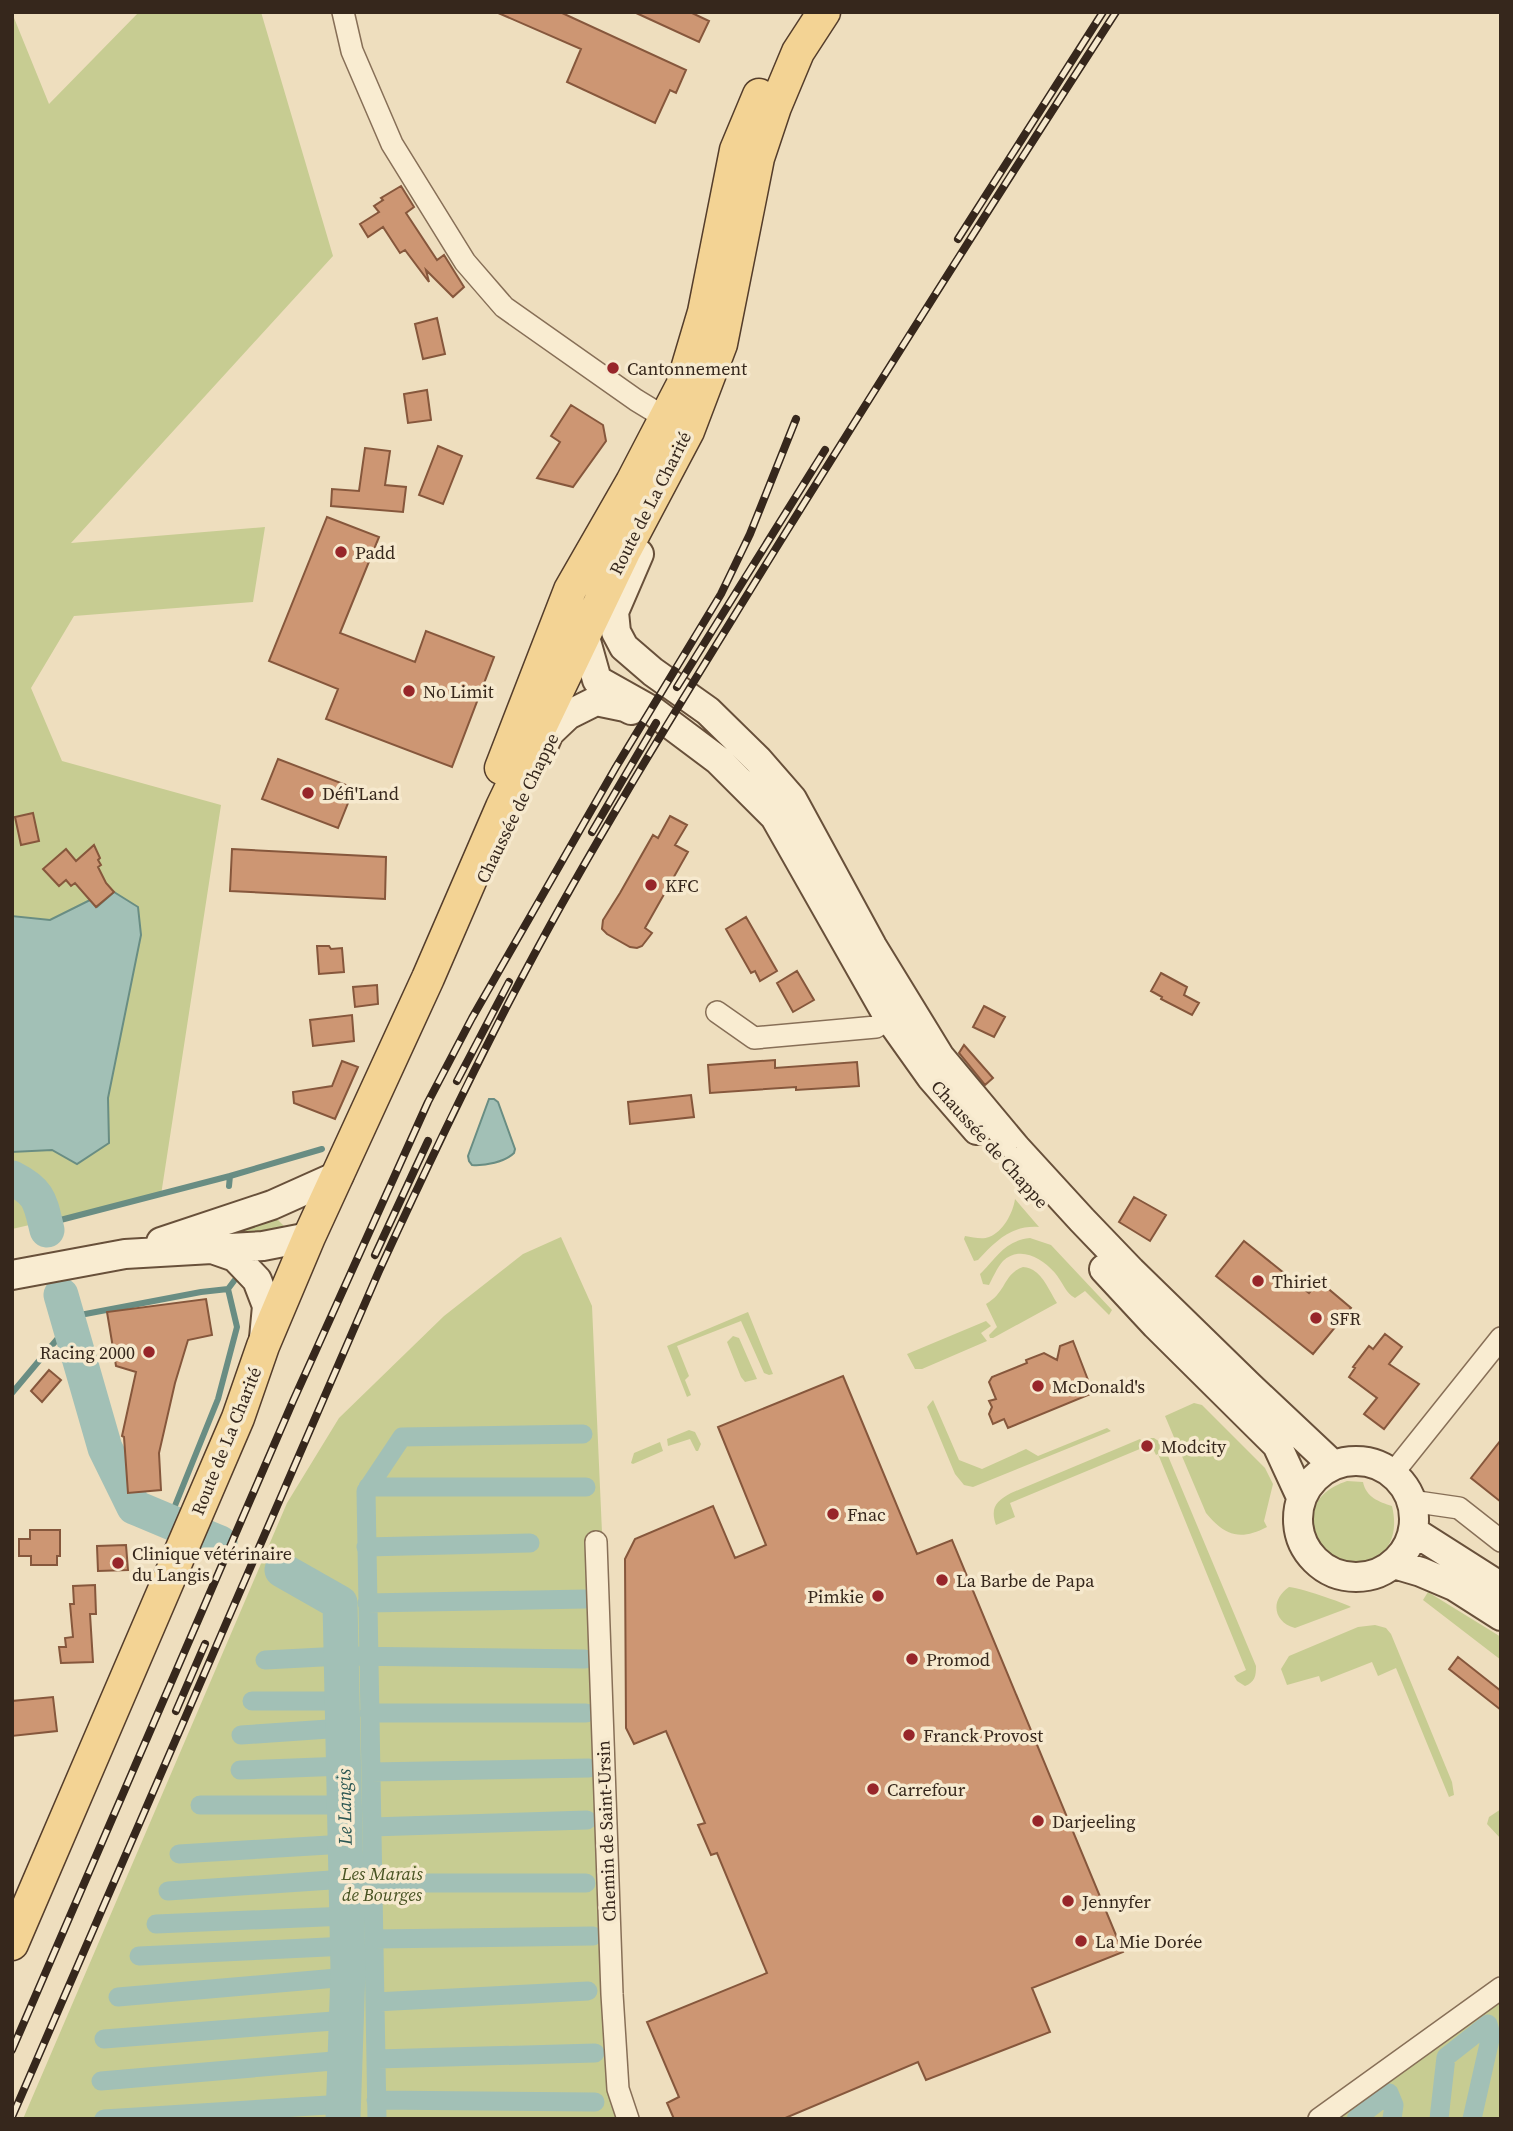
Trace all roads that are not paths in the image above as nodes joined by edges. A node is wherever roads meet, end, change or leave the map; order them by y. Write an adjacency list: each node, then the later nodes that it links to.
1 (343, 12): 4 (street)
2 (800, 12): 4 (main road, Route de La Charité)
3 (824, 12): 4 (main road, Route de La Charité)
4 (677, 425): 5 (main road, Route de La Charité); 6 (main road, Route de La Charité); 10 (main road, Chaussée de Chappe)
5 (632, 482): 6 (main road); 8 (main road, Route de La Charité)
6 (584, 638): 7 (main road, Route de La Charité)
7 (582, 668): 8 (main road); 9 (main road, Chaussée de Chappe); 10 (main road, Chaussée de Chappe); 11 (main road, Route de La Charité)
8 (527, 699): 11 (main road, Route de La Charité)
9 (718, 760): 11 (main road, Chaussée de Chappe); 13 (main road, Chaussée de Chappe)
10 (758, 760): 22 (main road, Chaussée de Chappe)
11 (428, 978): 14 (main road, Route de La Charité)
12 (717, 1012): 13 (street)
13 (889, 1018): 24 (main road, Chaussée de Chappe)
14 (339, 1175): 15 (main road); 16 (main road, Route de La Charité)
15 (272, 1205): 16 (main road); 18 (main road)
16 (309, 1237): 17 (main road); 21 (main road, Route de La Charité)
17 (209, 1248): 18 (main road); 21 (main road)
18 (125, 1254): 19 (main road)
19 (12, 1275)
20 (1501, 1338): 23 (street)
21 (263, 1346): 32 (main road, Route de La Charité)
22 (1334, 1465): 23 (main road); 24 (main road)
23 (1392, 1473): 25 (main road)
24 (1301, 1497): 29 (main road)
25 (1411, 1501): 26 (main road); 27 (street)
26 (1413, 1531): 29 (main road); 30 (main road)
27 (1501, 1541)
28 (596, 1542): 34 (street, Chemin de Saint-Ursin)
29 (1394, 1564): 31 (main road)
30 (1501, 1587)
31 (1501, 1616)
32 (12, 1944)
33 (1501, 1988): 35 (street)
34 (628, 2119)
35 (1319, 2119)

